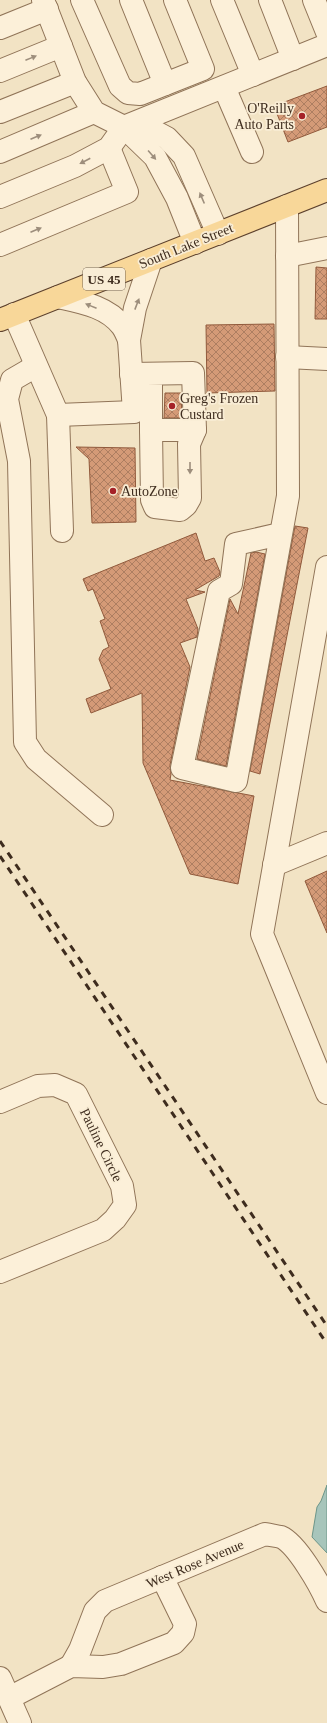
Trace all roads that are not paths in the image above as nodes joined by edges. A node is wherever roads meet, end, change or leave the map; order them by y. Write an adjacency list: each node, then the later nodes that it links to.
1 (82, 0): 17 (street)
2 (131, 0): 17 (street)
3 (175, 0): 13 (street)
4 (222, 0): 15 (street)
5 (270, 0): 12 (street)
6 (314, 0): 9 (street)
7 (45, 4): 8 (street); 10 (street)
8 (0, 28)
9 (327, 32)
10 (61, 46): 14 (street, one-way to 10); 16 (street)
11 (327, 46): 12 (street)
12 (293, 59): 15 (street)
13 (203, 69): 17 (street); 18 (street)
14 (0, 71)
15 (253, 75): 18 (street)
16 (75, 82): 19 (street); 20 (street)
17 (165, 84)
18 (218, 89): 21 (street); 24 (street)
19 (0, 112)
20 (94, 112): 21 (street); 23 (street, one-way to 20)
21 (124, 127): 22 (street); 28 (street, one-way to 21); 29 (street, one-way to 29)
22 (109, 148): 26 (street, one-way to 26); 30 (street, one-way to 22)
23 (0, 152)
24 (252, 152)
25 (327, 190): 27 (main road, South Lake Street / US 45)
26 (0, 197)
27 (286, 206): 28 (main road, South Lake Street / US 45); 32 (street)
28 (218, 234): 29 (main road, South Lake Street / US 45)
29 (195, 243): 33 (main road, South Lake Street / US 45)
30 (0, 245)
31 (327, 248): 32 (street)
32 (287, 256): 38 (street)
33 (151, 260): 34 (main road, South Lake Street / US 45); 36 (street, one-way to 33)
34 (58, 297): 35 (main road, South Lake Street / US 45); 36 (street, one-way to 34)
35 (7, 317): 40 (street)
36 (129, 340): 41 (street)
37 (327, 347): 38 (street)
38 (287, 351): 39 (street); 46 (street)
39 (327, 359)
40 (36, 366): 42 (street); 48 (street)
41 (141, 374): 42 (street); 43 (street); 44 (street)
42 (58, 415): 45 (street)
43 (151, 430): 44 (street); 44 (street, one-way to 43)
44 (195, 430)
45 (62, 531)
46 (280, 534): 46 (street)
47 (327, 567): 50 (street)
48 (102, 815)
49 (327, 843): 50 (street)
50 (274, 865): 51 (street)
51 (327, 1093)
52 (0, 1102): 53 (street, Pauline Circle)
53 (0, 1272)
54 (162, 1577): 55 (street, West Rose Avenue); 56 (street, West Rose Avenue); 56 (street)
55 (327, 1600)
56 (71, 1666): 58 (street)
57 (0, 1678): 58 (street)
58 (9, 1698): 59 (street)
59 (20, 1723)

